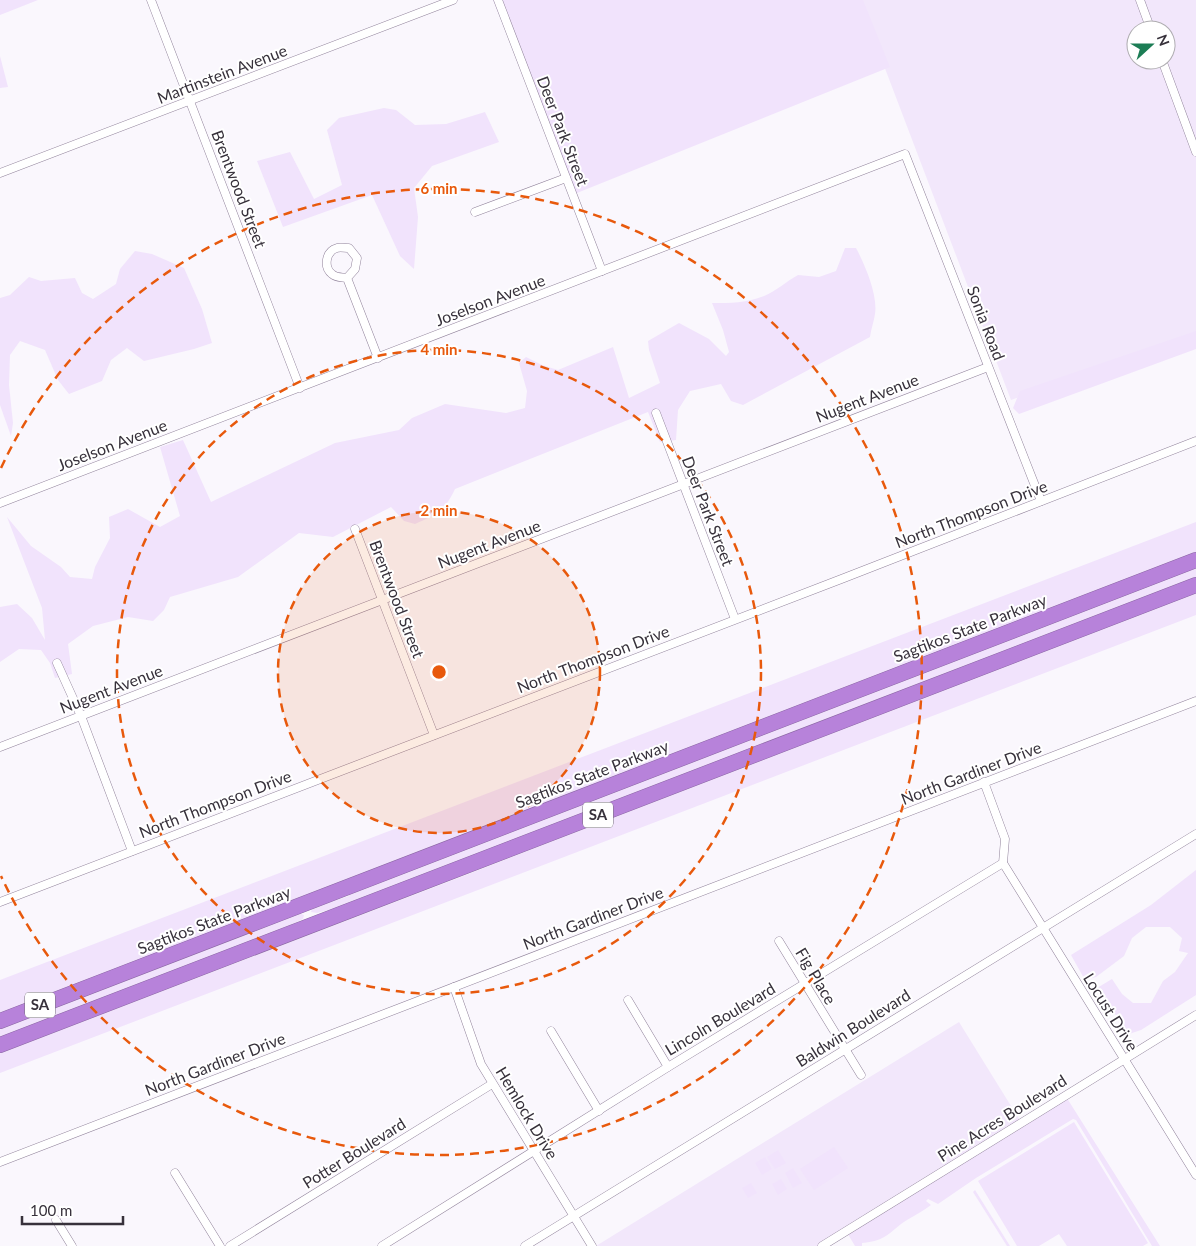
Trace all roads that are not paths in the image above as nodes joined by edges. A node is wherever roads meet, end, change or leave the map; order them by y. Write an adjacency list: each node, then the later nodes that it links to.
1 (152, 0): 7 (street, Brentwood Street)
2 (453, 0): 7 (street, Martinstein Avenue)
3 (498, 0): 11 (street, Deer Park Street)
4 (1140, 0): 5 (street)
5 (1147, 20)
6 (1166, 70): 8 (street)
7 (190, 101): 10 (street, Martinstein Avenue); 17 (street, Brentwood Street)
8 (1196, 152)
9 (905, 154): 13 (street, Joselson Avenue); 16 (street, Sonia Road)
10 (0, 173)
11 (566, 178): 12 (street); 13 (street, Deer Park Street)
12 (475, 212)
13 (602, 271): 15 (street, Joselson Avenue)
14 (347, 278): 14 (street); 15 (street)
15 (378, 358): 17 (street, Joselson Avenue)
16 (988, 367): 20 (street, Nugent Avenue); 22 (street, Sonia Road)
17 (300, 388): 21 (street, Joselson Avenue)
18 (656, 413): 20 (street, Deer Park Street)
19 (1196, 441): 22 (street, North Thompson Drive)
20 (683, 484): 26 (street, Nugent Avenue); 27 (street, Deer Park Street)
21 (0, 502)
22 (1041, 502): 27 (street, North Thompson Drive)
23 (355, 529): 26 (street, Brentwood Street)
24 (1196, 560): 44 (highway, Sagtikos State Parkway / SA)
25 (1196, 584): 46 (highway, SA)
26 (382, 600): 30 (street, Nugent Avenue); 31 (street, Brentwood Street)
27 (735, 619): 31 (street, North Thompson Drive)
28 (57, 663): 30 (street)
29 (1196, 701): 33 (street, North Gardiner Drive)
30 (81, 716): 32 (street, Nugent Avenue); 35 (street)
31 (434, 735): 35 (street, North Thompson Drive)
32 (0, 747)
33 (984, 782): 36 (street); 41 (street, North Gardiner Drive)
34 (1196, 834): 38 (street, Baldwin Boulevard)
35 (132, 851): 37 (street, North Thompson Drive)
36 (1003, 863): 38 (street, Locust Drive); 40 (street, Lincoln Boulevard)
37 (0, 902)
38 (1044, 928): 47 (street, Baldwin Boulevard); 48 (street, Locust Drive)
39 (779, 942): 40 (street, Fig Place)
40 (805, 983): 47 (street, Fig Place); 49 (street, Lincoln Boulevard)
41 (454, 987): 51 (street, Hemlock Drive); 54 (street, North Gardiner Drive)
42 (628, 1000): 49 (street)
43 (1196, 1015): 48 (street, Pine Acres Boulevard)
44 (0, 1021)
45 (551, 1030): 52 (street)
46 (0, 1045)
47 (845, 1050): 50 (street, Fig Place); 57 (street, Baldwin Boulevard)
48 (1124, 1059): 56 (street, Locust Drive); 65 (street, Pine Acres Boulevard)
49 (668, 1067): 52 (street, Lincoln Boulevard)
50 (861, 1075)
51 (492, 1084): 53 (street, Hemlock Drive); 61 (street, Potter Boulevard)
52 (599, 1111): 53 (street, Lincoln Boulevard)
53 (534, 1152): 57 (street, Hemlock Drive); 62 (street, Lincoln Boulevard)
54 (0, 1162)
55 (176, 1173): 60 (street)
56 (1196, 1175)
57 (573, 1216): 63 (street, Baldwin Boulevard); 64 (street, Hemlock Drive)
58 (56, 1220): 59 (street)
59 (72, 1246)
60 (220, 1246)
61 (230, 1246)
62 (382, 1246)
63 (525, 1246)
64 (592, 1246)
65 (822, 1246)

